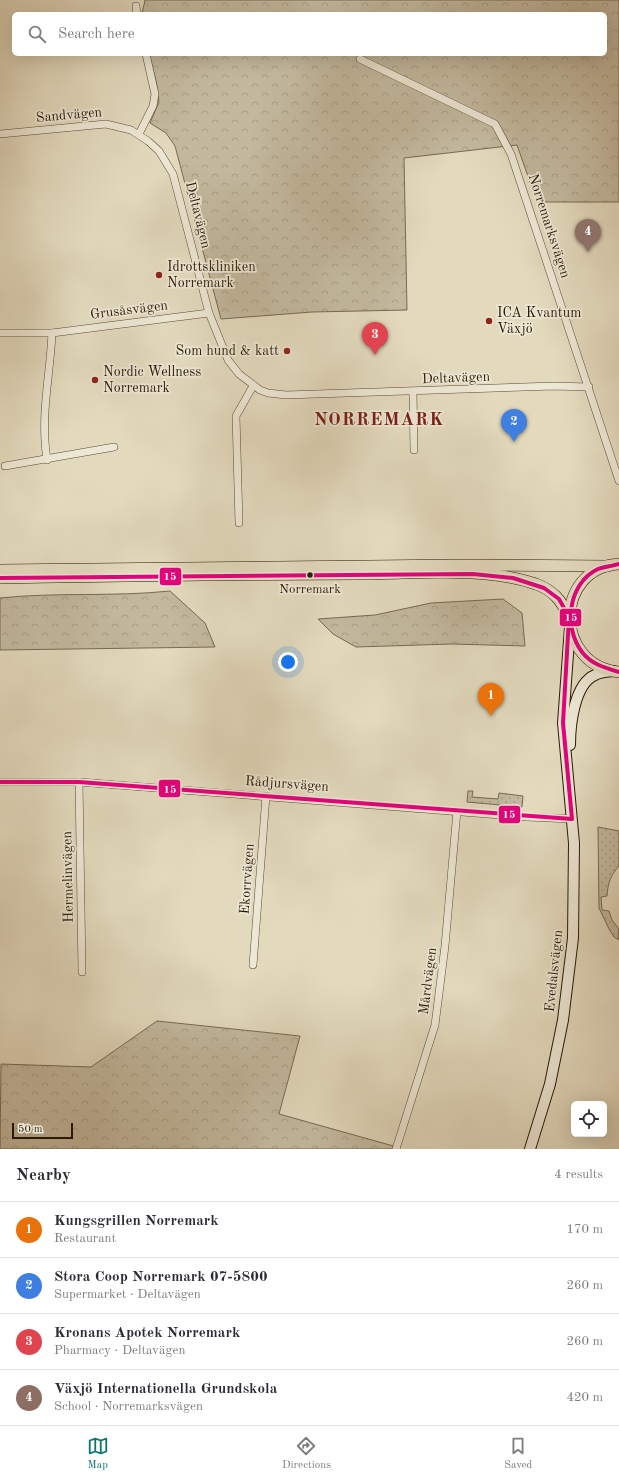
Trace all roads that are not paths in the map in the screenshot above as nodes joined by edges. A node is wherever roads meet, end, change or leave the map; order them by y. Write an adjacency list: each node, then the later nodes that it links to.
1 (136, 6): 2 (street)
2 (137, 12)
3 (146, 56): 6 (street)
4 (360, 59): 11 (street, Norremarksvägen)
5 (0, 134): 6 (street, Sandvägen)
6 (138, 134): 7 (street, Deltavägen)
7 (209, 313): 9 (street, Grusåsvägen); 10 (street, Deltavägen)
8 (0, 333): 9 (street, Grusåsvägen)
9 (52, 333): 15 (street)
10 (253, 386): 12 (street, Deltavägen); 18 (street)
11 (589, 387): 12 (street, Deltavägen); 17 (street, Norremarksvägen)
12 (413, 392): 14 (street)
13 (114, 447): 15 (street)
14 (414, 450)
15 (47, 460): 16 (street)
16 (5, 466)
17 (619, 481)
18 (239, 524)
19 (615, 563): 20 (main road); 22 (main road)
20 (0, 570)
21 (0, 578): 22 (main road)
22 (569, 622): 23 (main road); 26 (street, Evedalsvägen)
23 (616, 672): 26 (street, Evedalsvägen)
24 (0, 782): 25 (street, Rådjursvägen)
25 (79, 782): 27 (street, Rådjursvägen); 31 (street, Hermelinvägen)
26 (570, 791): 29 (street, Evedalsvägen)
27 (266, 796): 28 (street, Rådjursvägen); 30 (street, Ekorrvägen)
28 (457, 811): 29 (street, Rådjursvägen); 32 (street, Mårdvägen)
29 (572, 819): 33 (street, Evedalsvägen)
30 (253, 965)
31 (82, 972)
32 (396, 1149)
33 (530, 1149)

